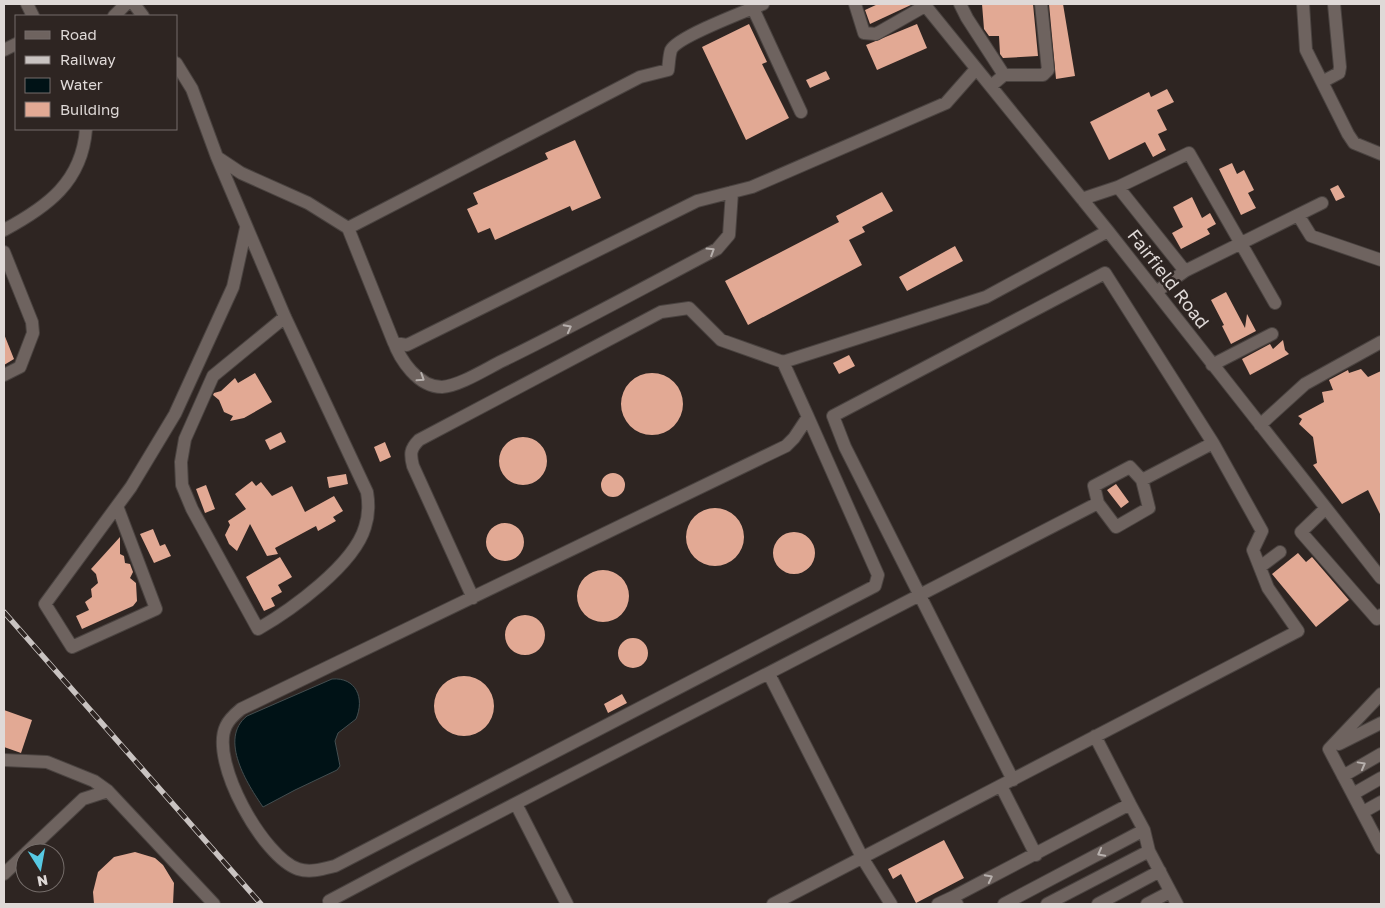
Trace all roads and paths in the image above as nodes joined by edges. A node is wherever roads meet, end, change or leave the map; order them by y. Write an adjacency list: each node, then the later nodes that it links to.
1 (126, 4): 10 (street)
2 (134, 4): 11 (street)
3 (855, 4): 9 (street)
4 (960, 4): 14 (street)
5 (1041, 4): 14 (street)
6 (1303, 4): 15 (street)
7 (1334, 4): 15 (street)
8 (756, 5): 17 (street); 27 (street)
9 (924, 5): 13 (street, Fairfield Road)
10 (115, 15)
11 (141, 15)
12 (178, 66): 20 (street)
13 (976, 68): 16 (street, Fairfield Road); 22 (street)
14 (1004, 75): 16 (street)
15 (1322, 82): 19 (street)
16 (991, 86): 23 (street, Fairfield Road)
17 (801, 112)
18 (86, 130): 28 (street)
19 (1381, 154)
20 (218, 157): 26 (street); 27 (street)
21 (1118, 187): 23 (street); 30 (street); 33 (street)
22 (732, 192): 38 (street); 38 (street, one-way to 22)
23 (1082, 199): 29 (street, Fairfield Road)
24 (1322, 203): 25 (street)
25 (1298, 215): 30 (street); 32 (street)
26 (246, 228): 36 (street); 48 (street)
27 (348, 228): 38 (street)
28 (4, 230)
29 (1108, 231): 34 (street, Fairfield Road); 40 (street)
30 (1242, 244): 33 (street); 35 (street)
31 (4, 252): 42 (street)
32 (1381, 260)
33 (1185, 271): 34 (street)
34 (1156, 292): 41 (street, Fairfield Road)
35 (1275, 303)
36 (285, 317): 36 (street)
37 (1272, 334): 41 (street)
38 (393, 340)
39 (1381, 342): 44 (street)
40 (783, 362): 43 (street); 54 (street)
41 (1212, 365): 44 (street, Fairfield Road)
42 (4, 375)
43 (808, 417): 54 (street); 54 (street)
44 (1260, 425): 49 (street, Fairfield Road)
45 (1213, 443): 46 (street); 51 (street); 53 (street)
46 (1142, 480): 47 (street); 47 (street)
47 (1098, 503): 53 (street)
48 (117, 506): 48 (street)
49 (1325, 509): 52 (street, Fairfield Road); 55 (street)
50 (1280, 552): 51 (street)
51 (1260, 567): 60 (street)
52 (1379, 571)
53 (920, 596): 56 (street); 66 (street)
54 (474, 598)
55 (1381, 615)
56 (769, 674): 71 (street); 80 (street)
57 (1381, 694): 58 (street)
58 (1377, 701): 61 (street)
59 (1381, 723): 61 (street)
60 (1095, 736): 66 (street); 72 (street)
61 (1329, 749): 64 (street)
62 (1381, 754): 64 (street, one-way to 62)
63 (4, 760): 68 (street)
64 (1343, 776): 69 (street)
65 (1381, 778): 69 (street)
66 (1013, 780): 67 (street)
67 (1001, 786): 79 (street); 80 (street)
68 (108, 791): 76 (street); 86 (street)
69 (1353, 794): 73 (street)
70 (1381, 802): 73 (street)
71 (516, 804): 87 (street); 88 (street)
72 (1130, 804): 74 (street); 79 (street)
73 (1363, 812): 75 (street)
74 (1144, 830): 78 (street); 92 (street, one-way to 92)
75 (1378, 832): 77 (street)
76 (36, 843)
77 (1381, 848)
78 (1149, 851): 82 (street); 93 (street)
79 (1036, 854): 85 (street, one-way to 79)
80 (863, 859): 89 (street); 90 (street)
81 (15, 863): 83 (street)
82 (1160, 872): 84 (street); 94 (street)
83 (4, 874)
84 (1170, 892): 95 (street); 96 (street)
85 (955, 900): 91 (street)
86 (214, 904)
87 (331, 904)
88 (567, 904)
89 (773, 904)
90 (892, 904)
91 (938, 904)
92 (1004, 904)
93 (1047, 904)
94 (1098, 904)
95 (1147, 904)
96 (1177, 904)

